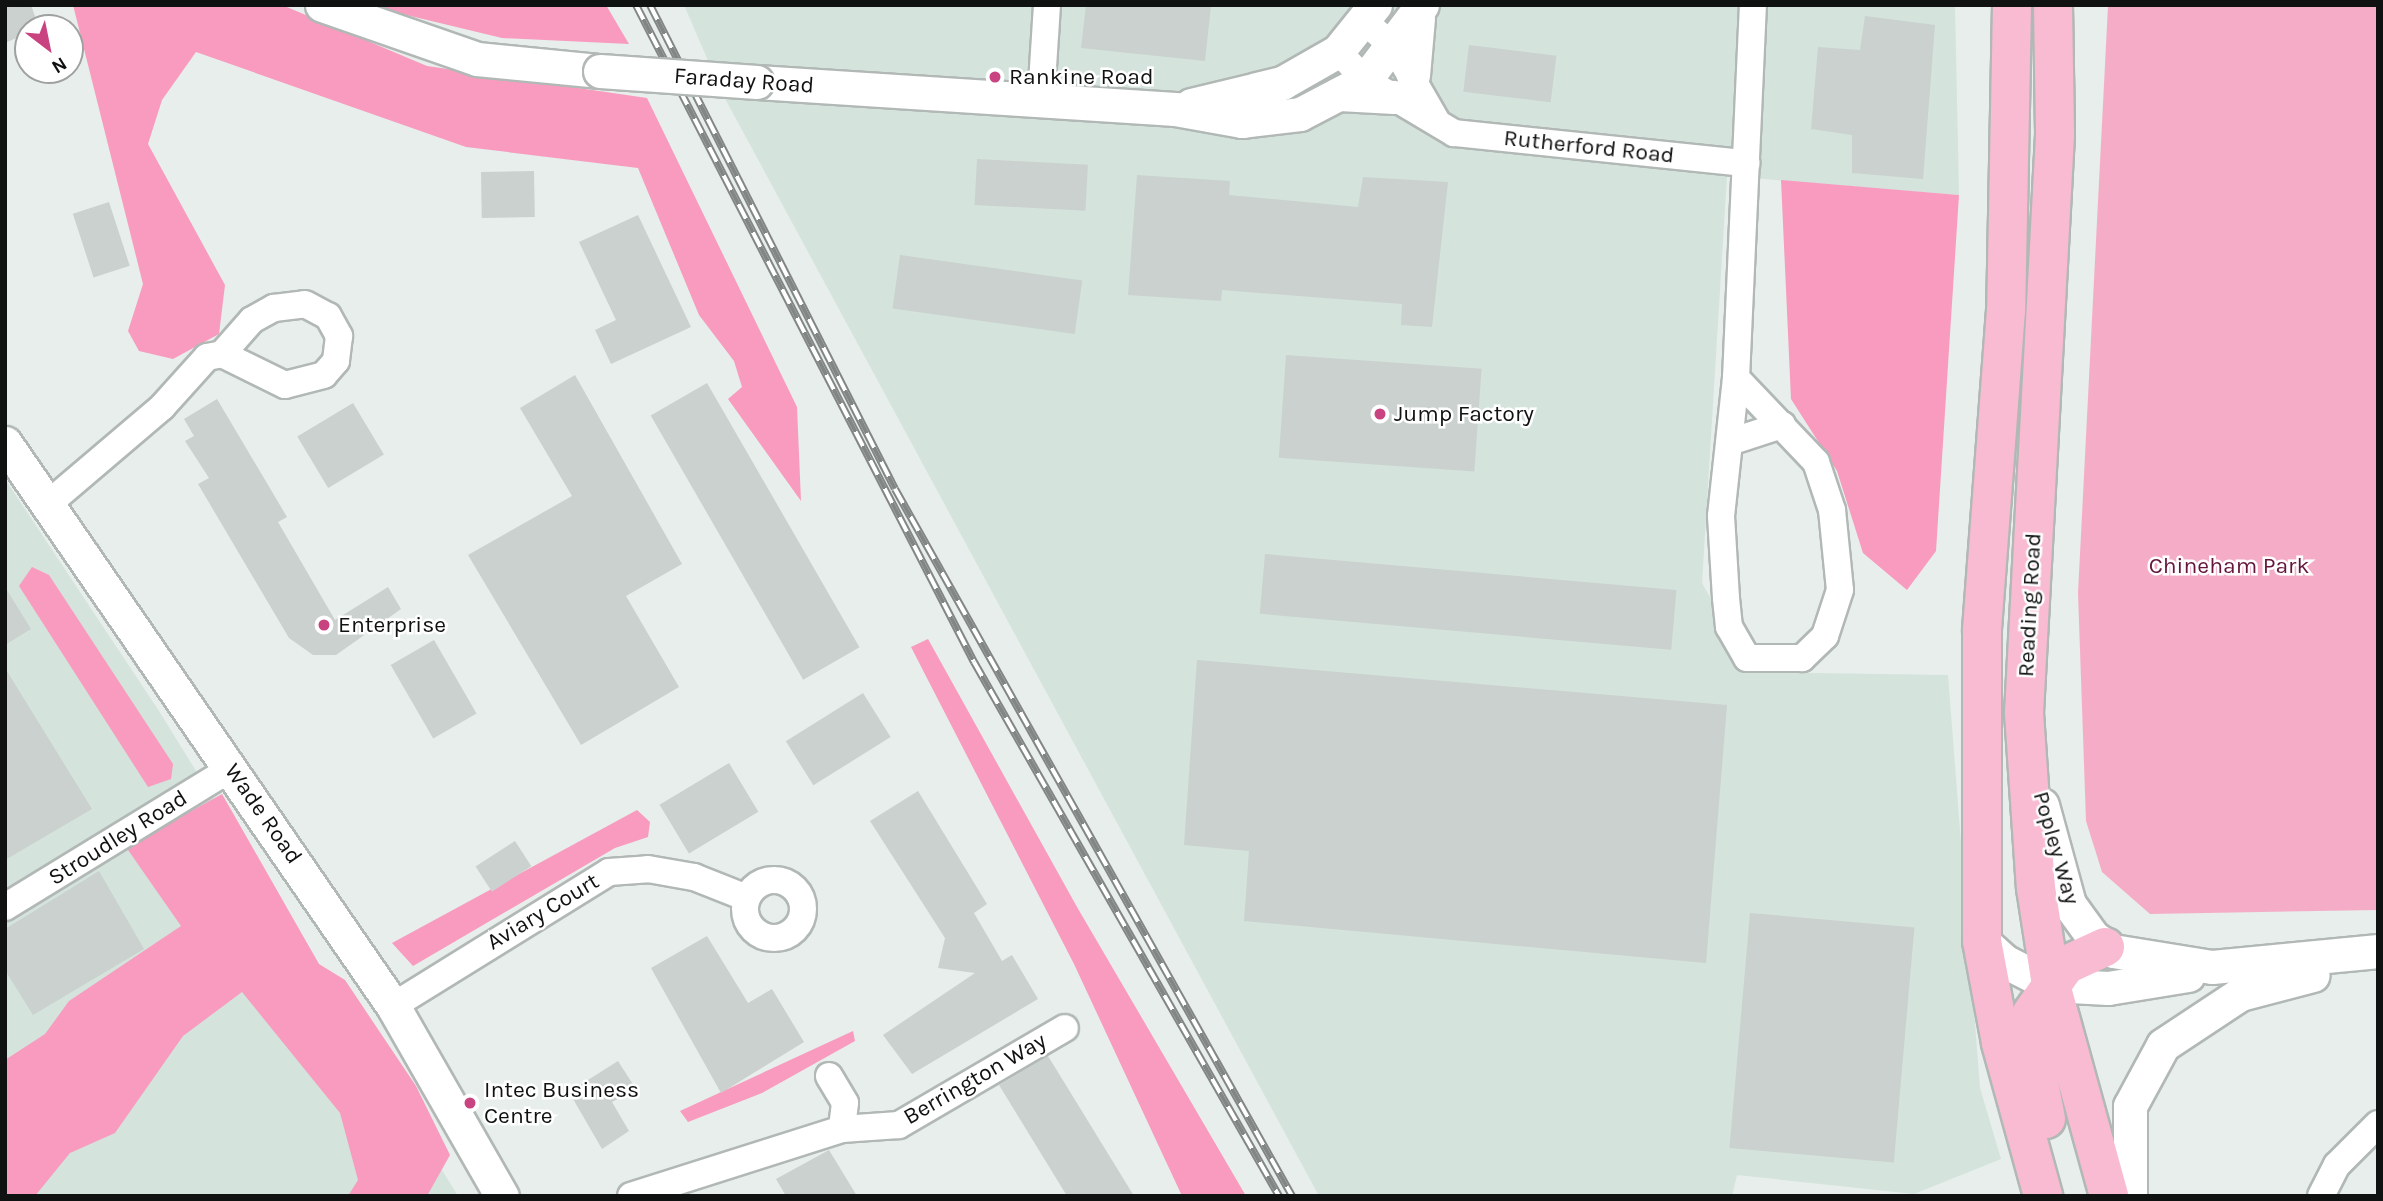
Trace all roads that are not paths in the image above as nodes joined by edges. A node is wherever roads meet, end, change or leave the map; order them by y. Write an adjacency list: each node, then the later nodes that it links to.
1 (322, 5): 12 (street, Faraday Road, bridge)
2 (1047, 5): 12 (street)
3 (1422, 5): 8 (street, Faraday Road); 10 (street)
4 (2012, 5): 25 (highway, Reading Road)
5 (2053, 5): 21 (highway, Reading Road)
6 (1753, 7): 14 (street)
7 (1370, 14): 8 (street, Rutherford Road); 9 (street, Faraday Road)
8 (1394, 47): 10 (street, Rutherford Road); 11 (street, Faraday Road)
9 (1338, 51): 11 (street); 13 (street, Faraday Road)
10 (1404, 86): 11 (street); 14 (street, Rutherford Road)
11 (1352, 87): 13 (street, Faraday Road)
12 (1041, 98): 13 (street, Faraday Road)
13 (1175, 109)
14 (1746, 163): 16 (street)
15 (222, 354): 20 (street)
16 (1736, 378): 17 (street); 18 (street)
17 (1782, 425): 18 (street); 18 (street)
18 (1730, 442)
19 (5, 443): 20 (street, Wade Road)
20 (48, 504): 22 (street, Wade Road)
21 (2024, 713): 26 (street, Popley Way); 30 (highway, Reading Road)
22 (230, 769): 24 (street, Stroudley Road); 31 (street, Wade Road)
23 (747, 898): 31 (street, Aviary Court)
24 (5, 907)
25 (1982, 941): 30 (street); 38 (highway, Reading Road)
26 (2105, 947): 29 (street); 30 (highway)
27 (2378, 951): 29 (street)
28 (2378, 964): 41 (street)
29 (2212, 967): 30 (street)
30 (2051, 985): 39 (highway); 40 (highway, Reading Road)
31 (393, 1006): 36 (street, Wade Road)
32 (1065, 1028): 35 (street, Berrington Way)
33 (829, 1076): 35 (street)
34 (2378, 1124): 42 (street)
35 (842, 1129): 37 (street, Berrington Way)
36 (502, 1196)
37 (631, 1196)
38 (2043, 1196)
39 (2066, 1196)
40 (2109, 1196)
41 (2130, 1196)
42 (2321, 1196)

